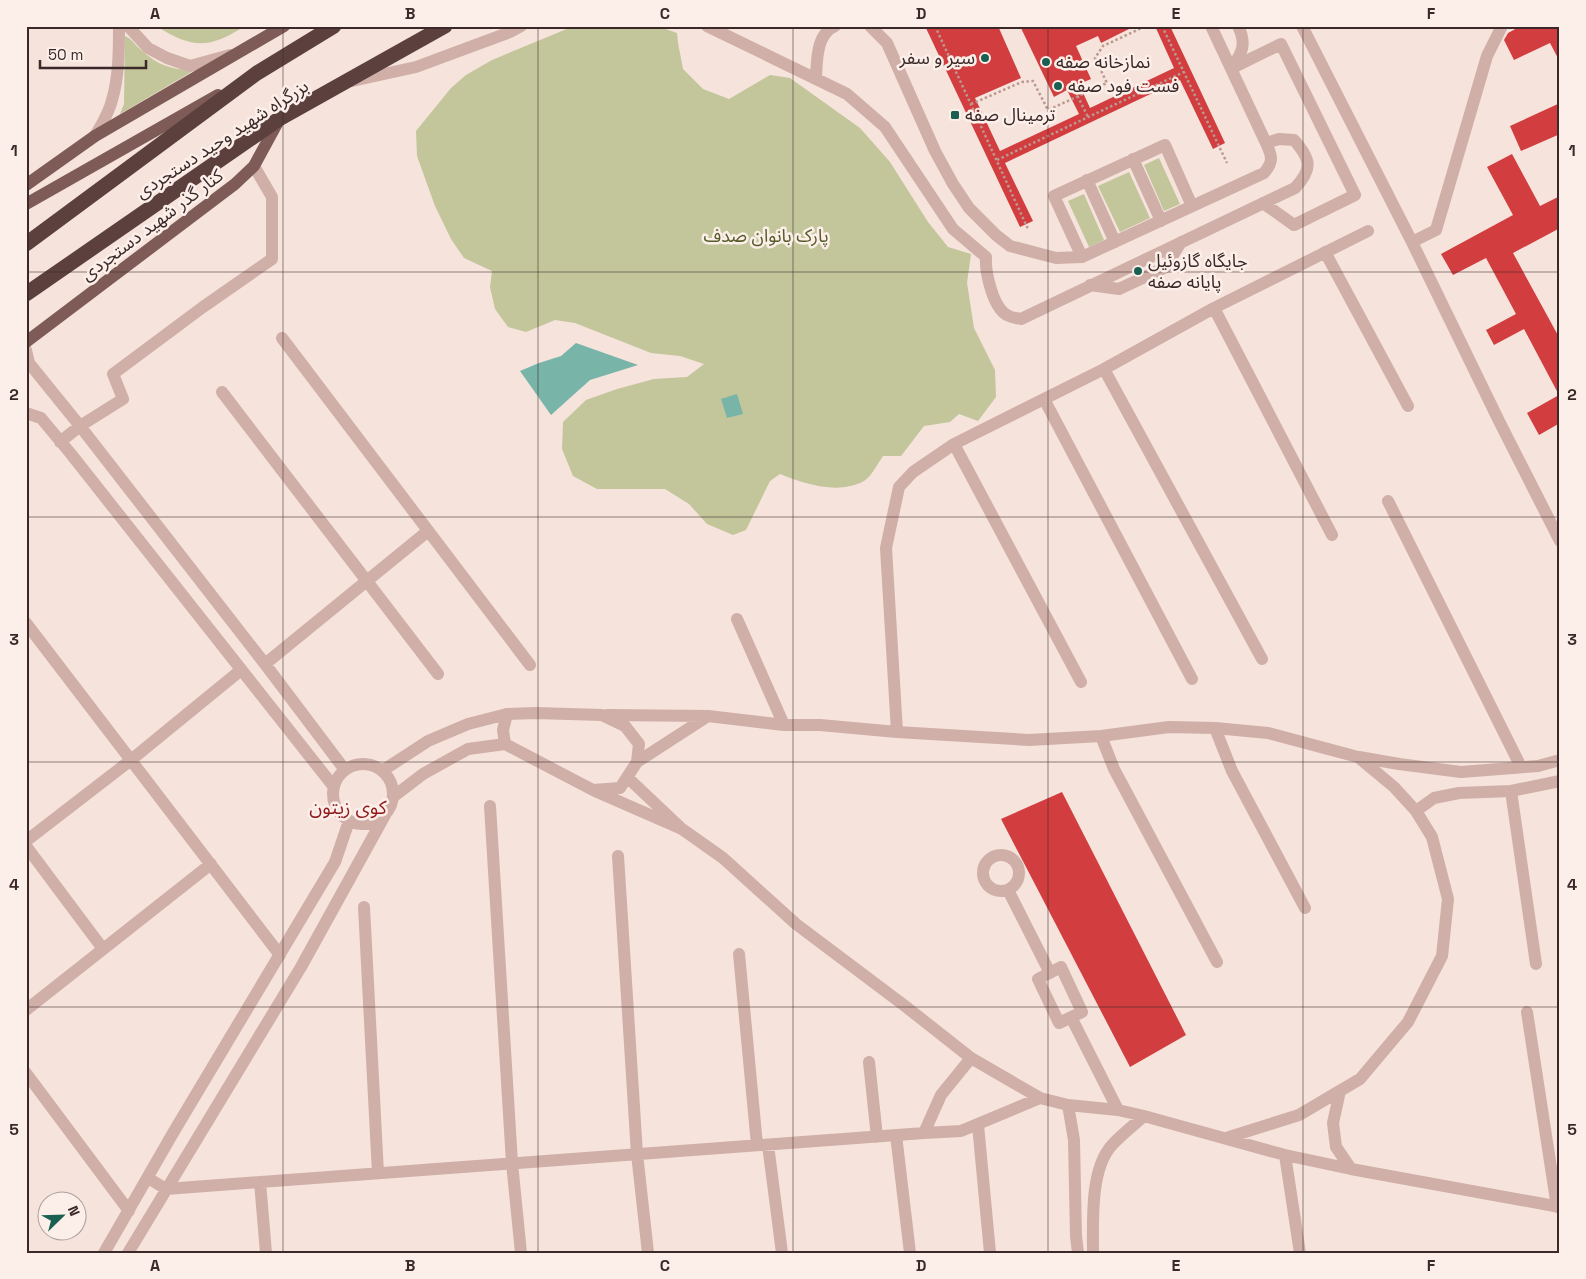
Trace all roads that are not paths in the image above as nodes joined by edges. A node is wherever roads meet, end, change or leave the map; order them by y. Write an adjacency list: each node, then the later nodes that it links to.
1 (119, 26): 20 (street)
2 (128, 26): 14 (street)
3 (284, 26): 14 (main road)
4 (334, 26): 16 (highway, بزرگراه شهید وحید دستجردی)
5 (445, 26): 18 (highway, بزرگراه شهید وحید دستجردی)
6 (521, 26): 18 (street)
7 (707, 26): 17 (street)
8 (835, 26): 17 (street)
9 (870, 26): 31 (street)
10 (1211, 26): 15 (street)
11 (1238, 26): 15 (street)
12 (1302, 26): 33 (street)
13 (1502, 26): 33 (street)
14 (239, 52): 20 (main road)
15 (1232, 68): 21 (street); 26 (street)
16 (257, 73): 27 (main road); 34 (highway, بزرگراه شهید وحید دستجردی)
17 (816, 78): 36 (street)
18 (344, 83): 19 (highway, بزرگراه شهید وحید دستجردی)
19 (279, 119): 23 (main road, کنار گذر شهید دستجردی); 38 (highway, بزرگراه شهید وحید دستجردی)
20 (95, 136): 25 (main road)
21 (1266, 143): 26 (street); 28 (street)
22 (1133, 159): 24 (street); 28 (street); 29 (street)
23 (254, 166): 41 (main road, کنار گذر شهید دستجردی); 48 (street)
24 (1087, 180): 32 (street); 37 (street)
25 (26, 185)
26 (1263, 203): 36 (street)
27 (26, 204)
28 (1192, 206): 29 (street)
29 (1161, 221): 32 (street)
30 (1368, 231): 35 (street)
31 (996, 235): 36 (street); 37 (street)
32 (1115, 242): 37 (street)
33 (1412, 242): 54 (street)
34 (26, 244)
35 (1325, 252): 39 (street); 46 (street)
36 (986, 256)
37 (1082, 257)
38 (26, 294)
39 (1214, 308): 43 (street); 53 (street)
40 (282, 338): 52 (street)
41 (26, 342)
42 (26, 350): 48 (street)
43 (1104, 369): 45 (street); 58 (street)
44 (222, 392): 55 (street)
45 (1044, 399): 50 (street); 63 (street)
46 (1408, 406)
47 (26, 413): 49 (street)
48 (80, 426): 49 (street); 59 (street)
49 (60, 442): 61 (street)
50 (954, 444): 64 (street); 70 (street)
51 (1388, 501): 77 (street)
52 (428, 531): 55 (street); 60 (street)
53 (1332, 535)
54 (1560, 541)
55 (365, 581): 59 (street); 62 (street)
56 (737, 618): 68 (street)
57 (26, 623): 74 (street)
58 (1262, 659)
59 (265, 664): 78 (street)
60 (530, 665)
61 (241, 670): 74 (street); 82 (street)
62 (438, 674)
63 (1192, 679)
64 (1081, 682)
65 (507, 714): 66 (street); 72 (street); 79 (street)
66 (602, 715): 67 (street); 76 (street)
67 (708, 716): 68 (street); 76 (street)
68 (784, 725): 70 (street)
69 (1216, 728): 71 (street); 73 (street); 97 (street)
70 (897, 732): 71 (street)
71 (1101, 736): 101 (street)
72 (505, 744): 83 (street); 85 (street)
73 (1358, 757): 77 (street); 87 (street)
74 (130, 760): 91 (street); 94 (street)
75 (1560, 760): 77 (street)
76 (637, 762): 80 (street)
77 (1521, 767)
78 (345, 770): 79 (street); 82 (street)
79 (382, 771): 85 (street)
80 (627, 777): 83 (street); 90 (street)
81 (1560, 781): 84 (street)
82 (334, 787): 89 (street)
83 (592, 790): 90 (street)
84 (1511, 791): 87 (street); 102 (street)
85 (393, 797): 88 (street)
86 (490, 806): 123 (street)
87 (1416, 811): 110 (street)
88 (386, 815): 89 (street); 128 (street)
89 (349, 821): 100 (street)
90 (682, 829): 107 (street)
91 (26, 841)
92 (26, 846): 98 (street)
93 (618, 856): 121 (street)
94 (211, 864): 98 (street); 100 (street)
95 (1008, 890): 103 (street)
96 (364, 907): 125 (street)
97 (1305, 908)
98 (103, 950): 104 (street)
99 (739, 954): 120 (street)
100 (280, 955): 126 (street)
101 (1217, 962)
102 (1536, 964)
103 (1050, 973): 106 (street); 106 (street)
104 (26, 1010)
105 (1527, 1012): 129 (street)
106 (1071, 1017): 113 (street)
107 (971, 1058): 111 (street); 116 (street)
108 (869, 1062): 118 (street)
109 (26, 1073): 130 (street)
110 (1340, 1091): 119 (street); 124 (street)
111 (1040, 1098): 112 (street); 115 (street)
112 (1068, 1105): 113 (street); 139 (street)
113 (1118, 1110): 114 (street)
114 (1144, 1116): 119 (street); 140 (street)
115 (978, 1125): 116 (street); 138 (street)
116 (924, 1133): 117 (street)
117 (896, 1135): 118 (street); 137 (street)
118 (877, 1137): 120 (street)
119 (1226, 1138): 122 (street)
120 (762, 1145): 121 (street); 136 (street)
121 (637, 1154): 123 (street); 135 (street)
122 (1285, 1154): 124 (street); 141 (street)
123 (512, 1163): 125 (street); 134 (street)
124 (1351, 1168): 129 (street)
125 (378, 1173): 127 (street)
126 (148, 1178): 128 (street); 130 (street)
127 (260, 1182): 128 (street); 133 (street)
128 (166, 1189): 132 (street)
129 (1559, 1207)
130 (129, 1211): 131 (street)
131 (104, 1253)
132 (128, 1253)
133 (266, 1253)
134 (521, 1253)
135 (648, 1253)
136 (782, 1253)
137 (910, 1253)
138 (990, 1253)
139 (1078, 1253)
140 (1093, 1253)
141 (1300, 1253)

